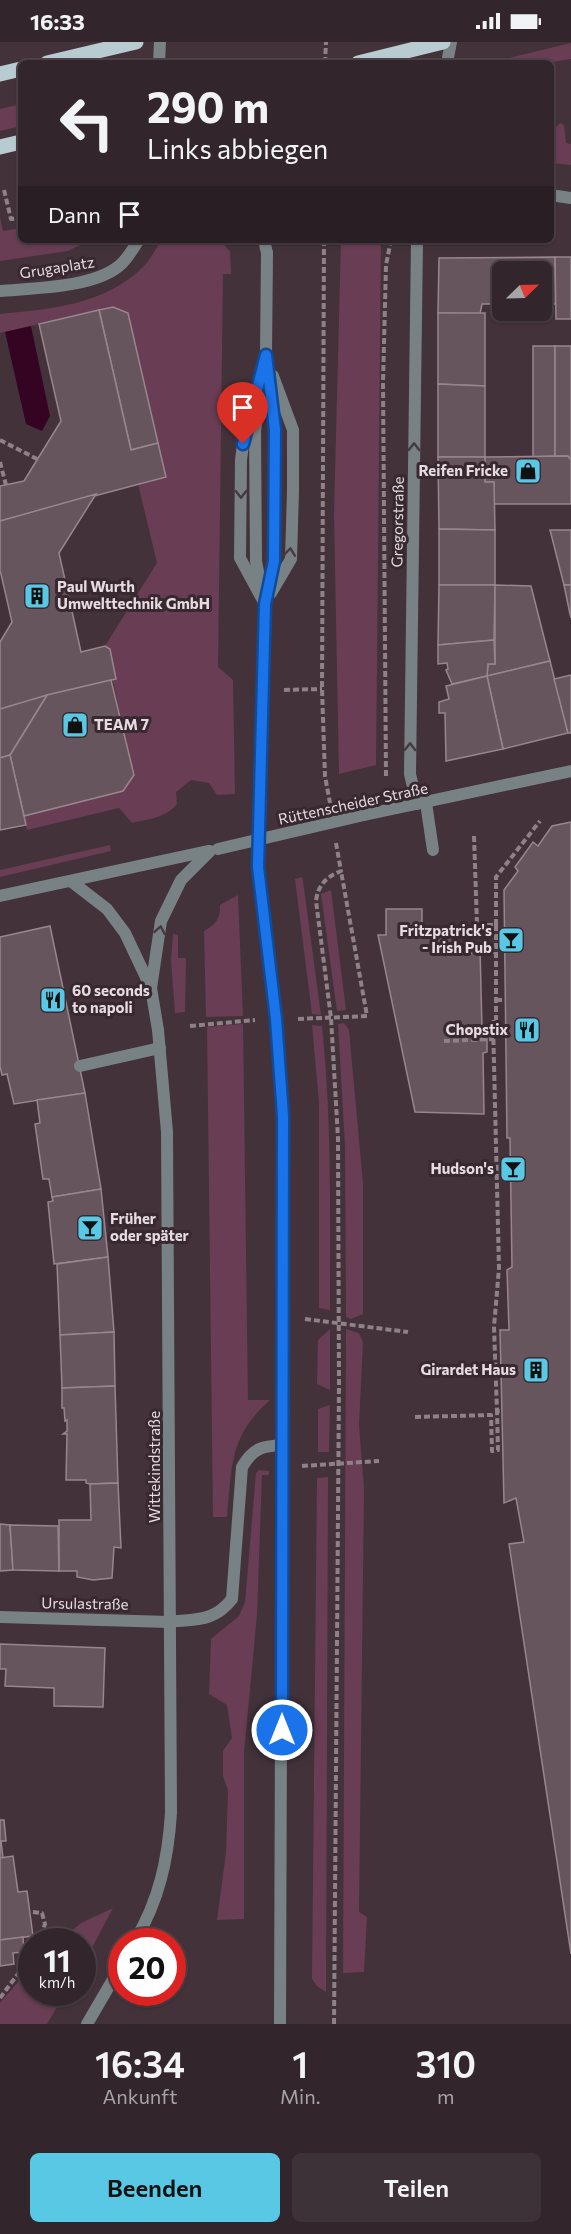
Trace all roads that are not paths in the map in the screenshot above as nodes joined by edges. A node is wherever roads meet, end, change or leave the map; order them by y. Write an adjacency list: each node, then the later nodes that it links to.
1 (160, 42): 6 (street)
2 (443, 42): 7 (main road)
3 (451, 42): 8 (street)
4 (133, 43): 5 (main road)
5 (60, 60)
6 (159, 60)
7 (370, 60)
8 (448, 60)
9 (18, 70): 10 (main road)
10 (0, 74)
11 (18, 143): 12 (main road)
12 (0, 147)
13 (554, 196): 14 (street)
14 (571, 198)
15 (137, 243): 18 (street, Grugaplatz)
16 (265, 243): 19 (street)
17 (417, 243): 22 (street, Gregorstraße, one-way to 17)
18 (0, 291)
19 (266, 355): 20 (street); 20 (street, one-way to 20); 20 (street, one-way to 19)
20 (265, 604): 30 (street)
21 (571, 771): 22 (street, Rüttenscheider Straße)
22 (422, 804): 23 (street, Rüttenscheider Straße, bridge); 24 (street, Gregorstraße)
23 (214, 850): 25 (street, Rüttenscheider Straße); 27 (street, Wittekindstraße, one-way to 23)
24 (433, 850)
25 (72, 882): 26 (street, Rüttenscheider Straße); 27 (street, Wittekindstraße)
26 (0, 896)
27 (151, 988): 28 (street, Wittekindstraße)
28 (160, 1048): 29 (street); 32 (street, Wittekindstraße)
29 (80, 1066)
30 (283, 1445): 32 (street, Ursulastraße); 36 (street)
31 (0, 1617): 32 (street, Ursulastraße)
32 (169, 1622): 33 (street, Wittekindstraße)
33 (142, 1928)
34 (108, 1988): 35 (street)
35 (87, 2024)
36 (280, 2024)

